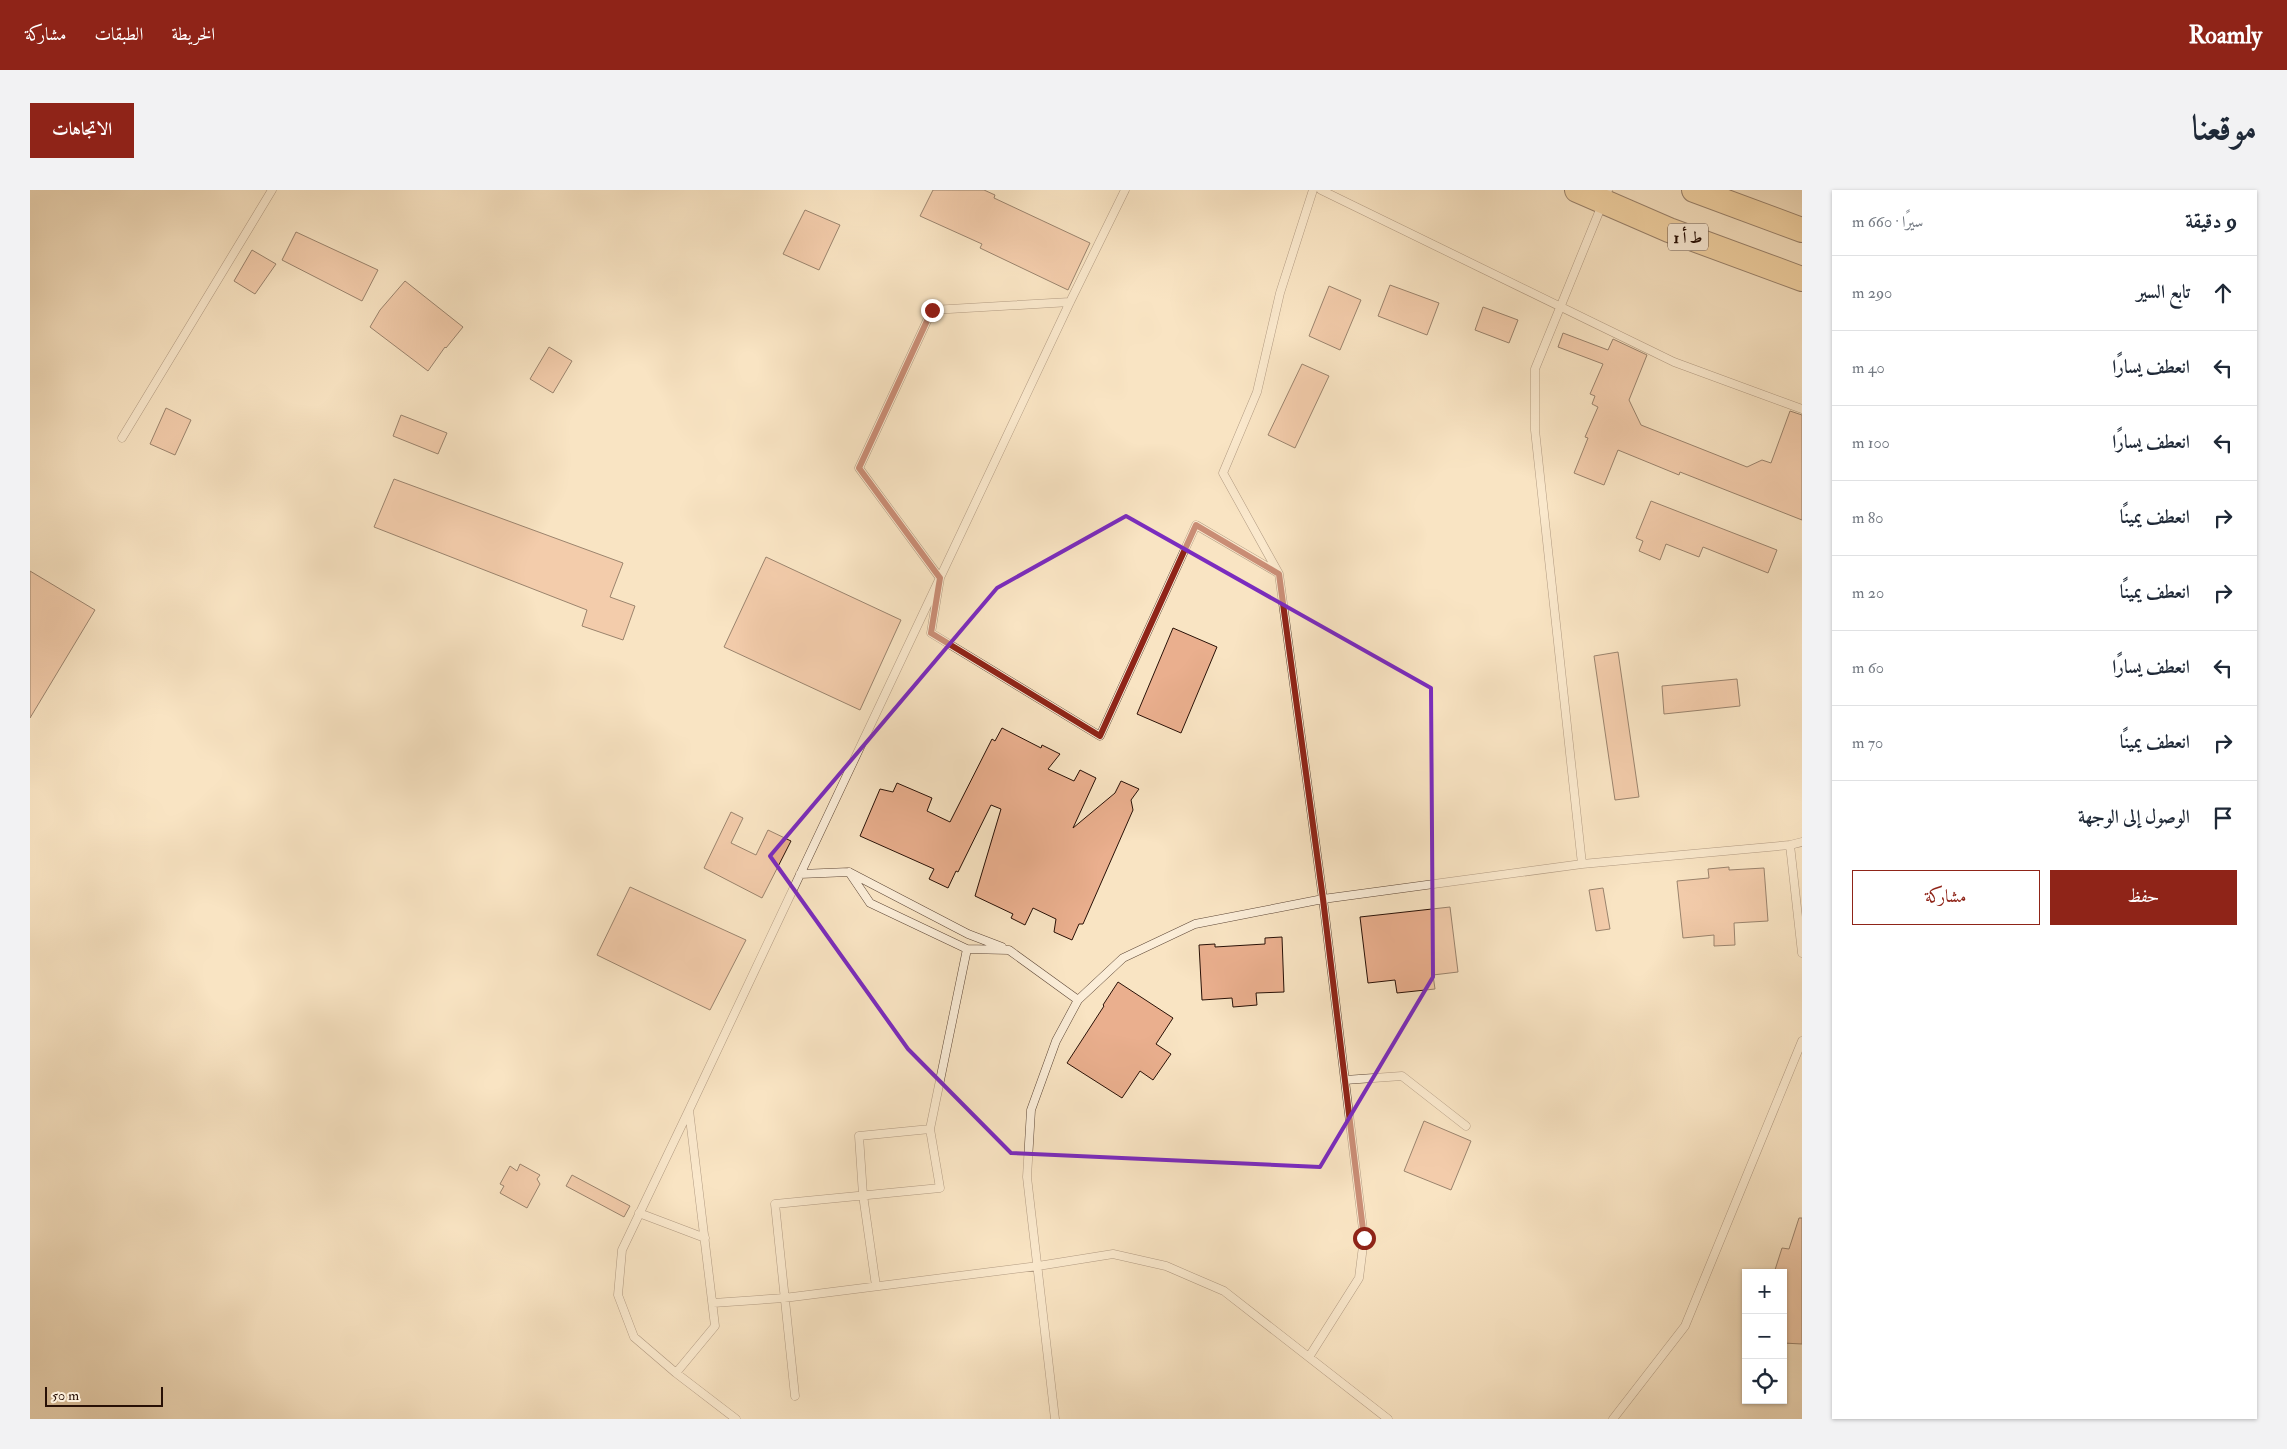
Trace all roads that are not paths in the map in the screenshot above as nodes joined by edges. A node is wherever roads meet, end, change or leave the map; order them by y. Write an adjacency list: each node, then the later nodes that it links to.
1 (272, 190): 13 (lane)
2 (1125, 190): 10 (lane)
3 (1314, 190): 14 (lane)
4 (1321, 190): 11 (lane)
5 (1577, 190): 7 (highway, ط أ 1)
6 (1694, 190): 8 (highway)
7 (1606, 196): 9 (highway, ط أ 1); 11 (lane)
8 (1802, 230)
9 (1802, 279)
10 (1070, 302): 15 (lane); 15 (lane)
11 (1560, 307): 12 (lane); 18 (lane)
12 (1802, 409)
13 (122, 438)
14 (1279, 574): 15 (lane); 21 (lane)
15 (940, 578): 20 (lane)
16 (1802, 842): 17 (lane)
17 (1790, 845): 18 (lane); 24 (lane)
18 (1582, 864): 21 (lane)
19 (848, 872): 20 (lane); 22 (lane); 23 (lane)
20 (800, 874): 28 (lane)
21 (1323, 899): 25 (lane); 27 (lane)
22 (967, 949): 23 (lane); 30 (lane)
23 (1009, 950): 25 (lane)
24 (1802, 953)
25 (1078, 1000): 34 (lane)
26 (1802, 1041): 44 (lane)
27 (1345, 1080): 29 (lane); 38 (lane)
28 (688, 1110): 32 (lane); 33 (lane)
29 (1466, 1126)
30 (930, 1128): 31 (lane); 31 (lane)
31 (864, 1195): 35 (lane); 36 (lane)
32 (639, 1213): 33 (lane); 39 (lane)
33 (705, 1238): 37 (lane)
34 (1038, 1266): 35 (lane); 38 (lane); 42 (lane)
35 (876, 1286): 36 (lane)
36 (784, 1298): 37 (lane); 40 (lane)
37 (713, 1303): 39 (lane)
38 (1309, 1357): 43 (lane)
39 (676, 1373): 41 (lane)
40 (795, 1396)
41 (736, 1419)
42 (1055, 1419)
43 (1388, 1419)
44 (1613, 1419)

